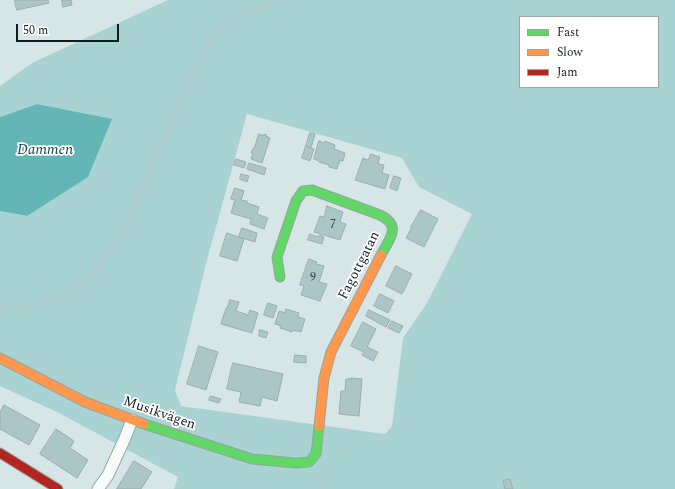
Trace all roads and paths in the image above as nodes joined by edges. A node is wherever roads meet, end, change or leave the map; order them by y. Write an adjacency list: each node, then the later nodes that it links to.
1 (281, 0): 3 (path)
2 (280, 277): 7 (street, Fagottgatan)
3 (0, 307)
4 (0, 358): 5 (street, Musikvägen)
5 (132, 420): 7 (street, Musikvägen); 9 (street)
6 (0, 453): 8 (street)
7 (309, 462): 10 (path)
8 (58, 489)
9 (98, 489)
10 (319, 489)

